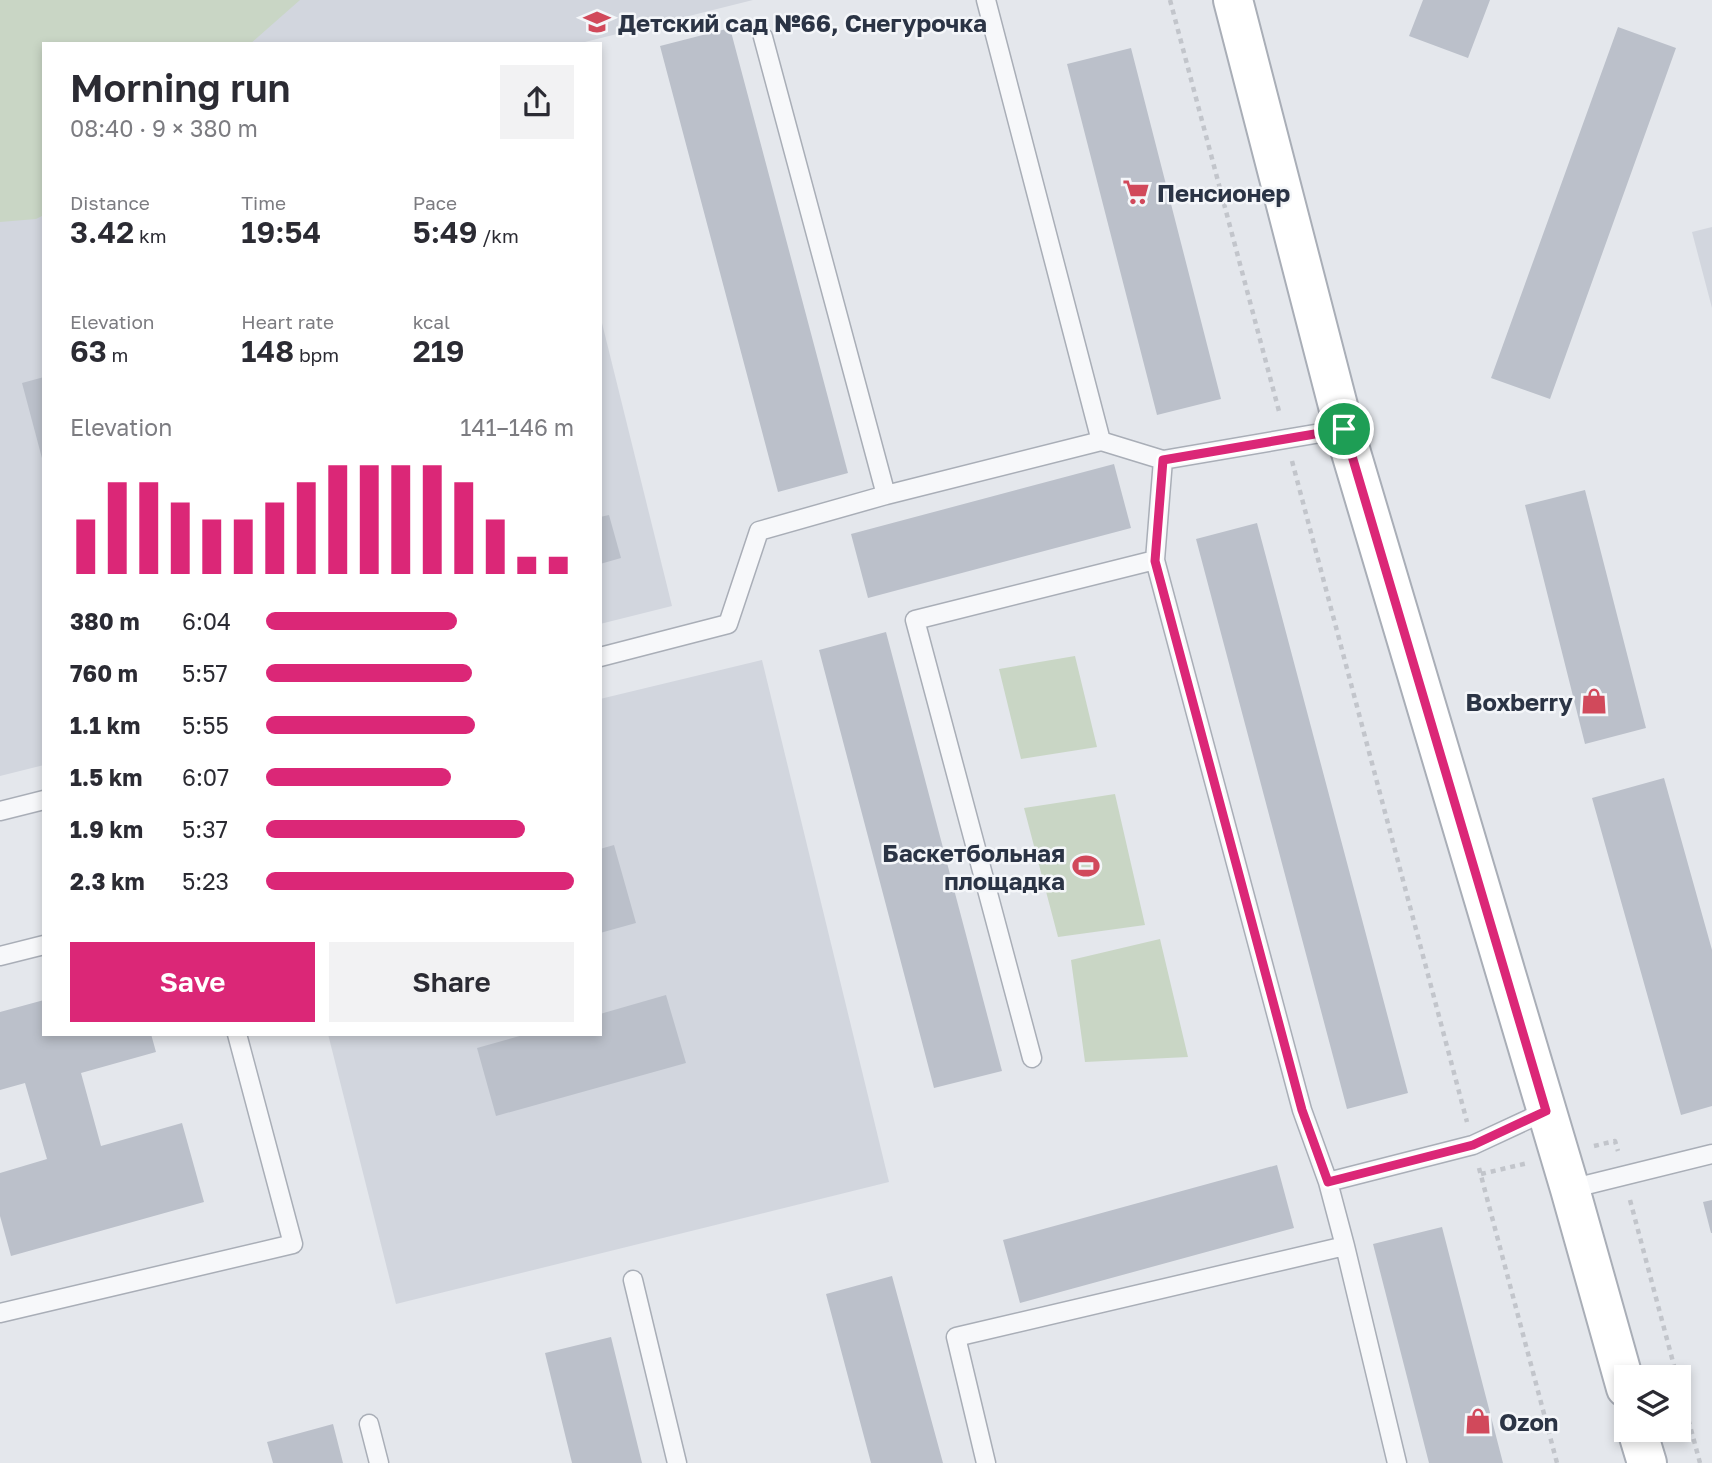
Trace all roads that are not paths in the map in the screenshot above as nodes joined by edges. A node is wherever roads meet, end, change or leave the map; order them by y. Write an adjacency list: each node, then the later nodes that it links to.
1 (986, 0): 5 (lane)
2 (1233, 0): 4 (main road)
3 (763, 37): 7 (lane)
4 (1344, 429): 6 (lane); 16 (main road)
5 (1101, 441): 6 (lane); 7 (lane)
6 (1163, 460): 8 (lane)
7 (886, 495): 9 (lane)
8 (1155, 561): 15 (lane); 18 (lane)
9 (602, 656)
10 (42, 800): 11 (lane)
11 (0, 811)
12 (42, 946): 13 (lane)
13 (0, 956)
14 (238, 1036): 22 (lane)
15 (1032, 1058)
16 (1546, 1111): 18 (lane); 19 (main road)
17 (1712, 1154): 19 (lane)
18 (1328, 1182): 20 (lane)
19 (1570, 1189): 23 (main road)
20 (1345, 1246): 28 (lane); 29 (lane)
21 (633, 1280): 27 (lane)
22 (0, 1313)
23 (1620, 1365)
24 (369, 1424): 26 (lane)
25 (1641, 1442): 30 (main road)
26 (379, 1463)
27 (677, 1463)
28 (986, 1463)
29 (1397, 1463)
30 (1647, 1463)

